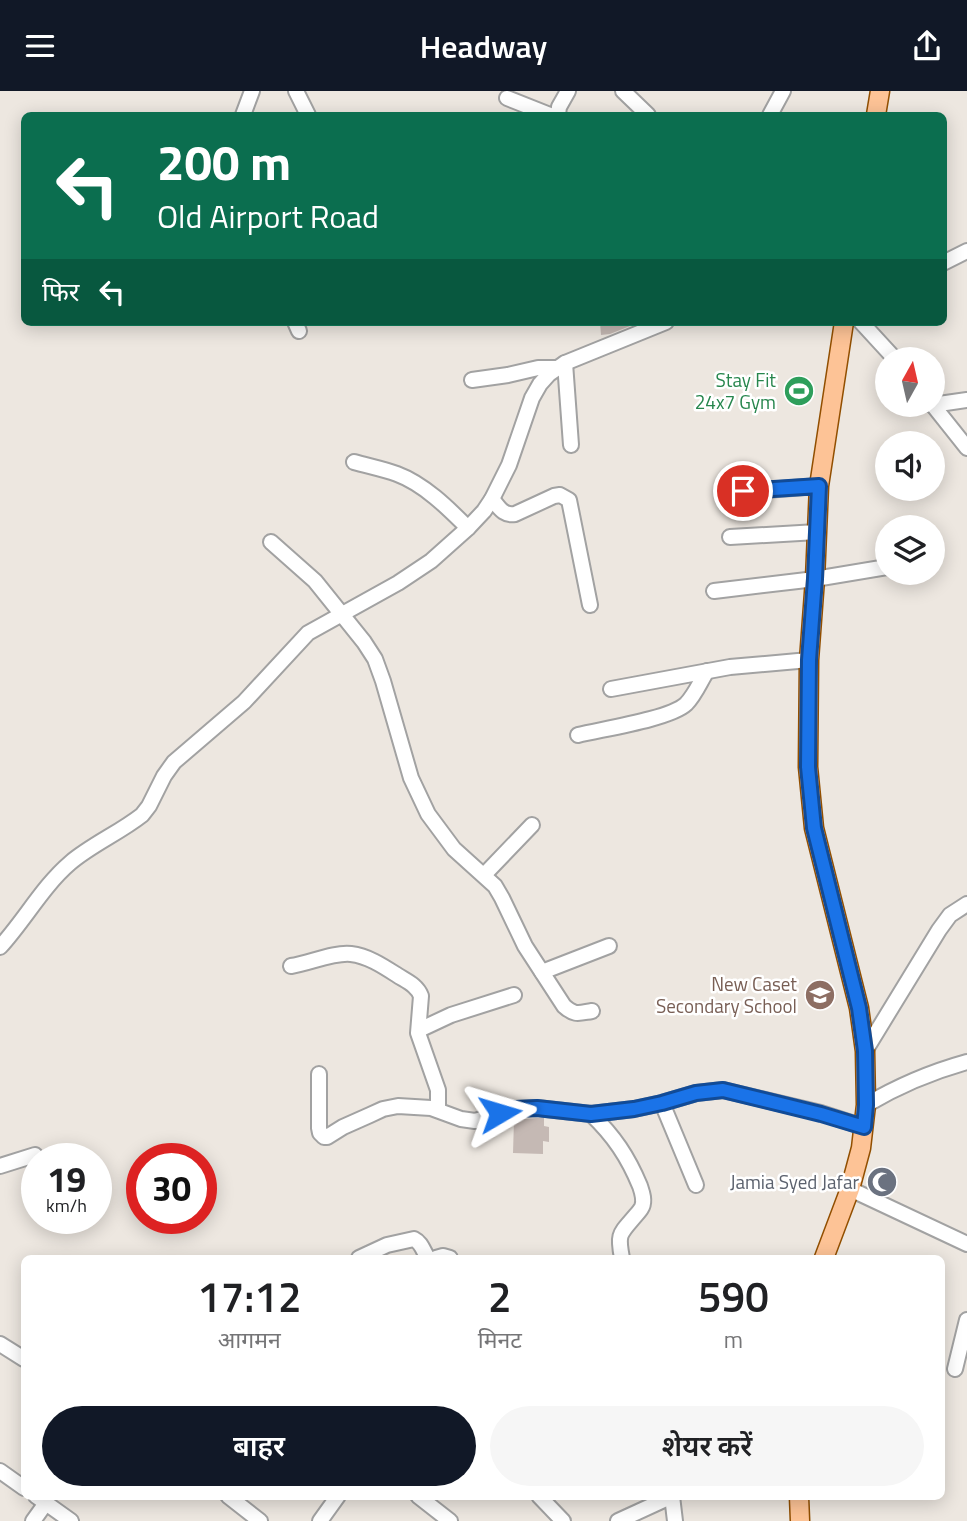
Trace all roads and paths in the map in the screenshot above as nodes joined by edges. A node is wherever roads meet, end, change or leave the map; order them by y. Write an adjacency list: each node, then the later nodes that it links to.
1 (252, 91): 8 (street)
2 (296, 91): 9 (street)
3 (568, 91): 11 (street)
4 (623, 91): 12 (street)
5 (783, 91): 13 (street)
6 (880, 91): 14 (main road)
7 (507, 98): 10 (street)
8 (244, 112)
9 (306, 112)
10 (542, 112)
11 (558, 112)
12 (645, 112)
13 (772, 112)
14 (876, 112)
15 (967, 251): 16 (street)
16 (947, 261)
17 (655, 326): 21 (street)
18 (843, 326): 29 (main road)
19 (865, 326): 20 (street)
20 (884, 347)
21 (560, 365): 22 (street); 26 (street); 31 (street)
22 (472, 380)
23 (967, 400): 24 (street)
24 (945, 403)
25 (942, 417): 27 (street)
26 (571, 445)
27 (967, 448)
28 (354, 462): 32 (street)
29 (819, 486): 30 (street); 33 (main road)
30 (725, 493)
31 (492, 499): 32 (street); 39 (street)
32 (468, 528): 40 (street)
33 (817, 532): 34 (street); 37 (main road)
34 (730, 537)
35 (271, 542): 40 (street)
36 (875, 569): 37 (street)
37 (815, 579): 38 (street); 41 (main road)
38 (714, 591)
39 (590, 605)
40 (342, 614): 46 (street); 49 (street)
41 (809, 660): 42 (street); 55 (main road)
42 (706, 671): 43 (street); 44 (street)
43 (611, 689)
44 (578, 735)
45 (532, 825): 46 (street)
46 (484, 875): 51 (street)
47 (967, 904): 55 (street)
48 (609, 946): 51 (street)
49 (0, 947)
50 (291, 966): 54 (street)
51 (542, 972): 53 (street)
52 (514, 995): 54 (street)
53 (592, 1011)
54 (419, 1030): 60 (street)
55 (865, 1051): 59 (main road)
56 (967, 1062): 59 (street)
57 (319, 1074): 60 (street)
58 (662, 1103): 61 (street); 62 (street); 65 (street)
59 (866, 1105): 62 (main road)
60 (438, 1110): 61 (street)
61 (591, 1114): 70 (street)
62 (864, 1127): 66 (main road)
63 (21, 1160): 64 (street)
64 (0, 1167)
65 (696, 1185)
66 (850, 1189): 67 (street); 71 (main road)
67 (967, 1244)
68 (365, 1255): 69 (street)
69 (426, 1255)
70 (622, 1255)
71 (825, 1255)
72 (967, 1319): 75 (street)
73 (0, 1344): 74 (street)
74 (21, 1357)
75 (955, 1370)
76 (0, 1471): 77 (street)
77 (21, 1486)
78 (41, 1500): 86 (street); 87 (street)
79 (234, 1500): 88 (street)
80 (335, 1500): 89 (street)
81 (423, 1500): 90 (street)
82 (543, 1500): 91 (street)
83 (664, 1500): 92 (street)
84 (671, 1500): 93 (street)
85 (799, 1500): 94 (main road)
86 (33, 1521)
87 (71, 1521)
88 (260, 1521)
89 (320, 1521)
90 (450, 1521)
91 (563, 1521)
92 (618, 1521)
93 (676, 1521)
94 (800, 1521)

